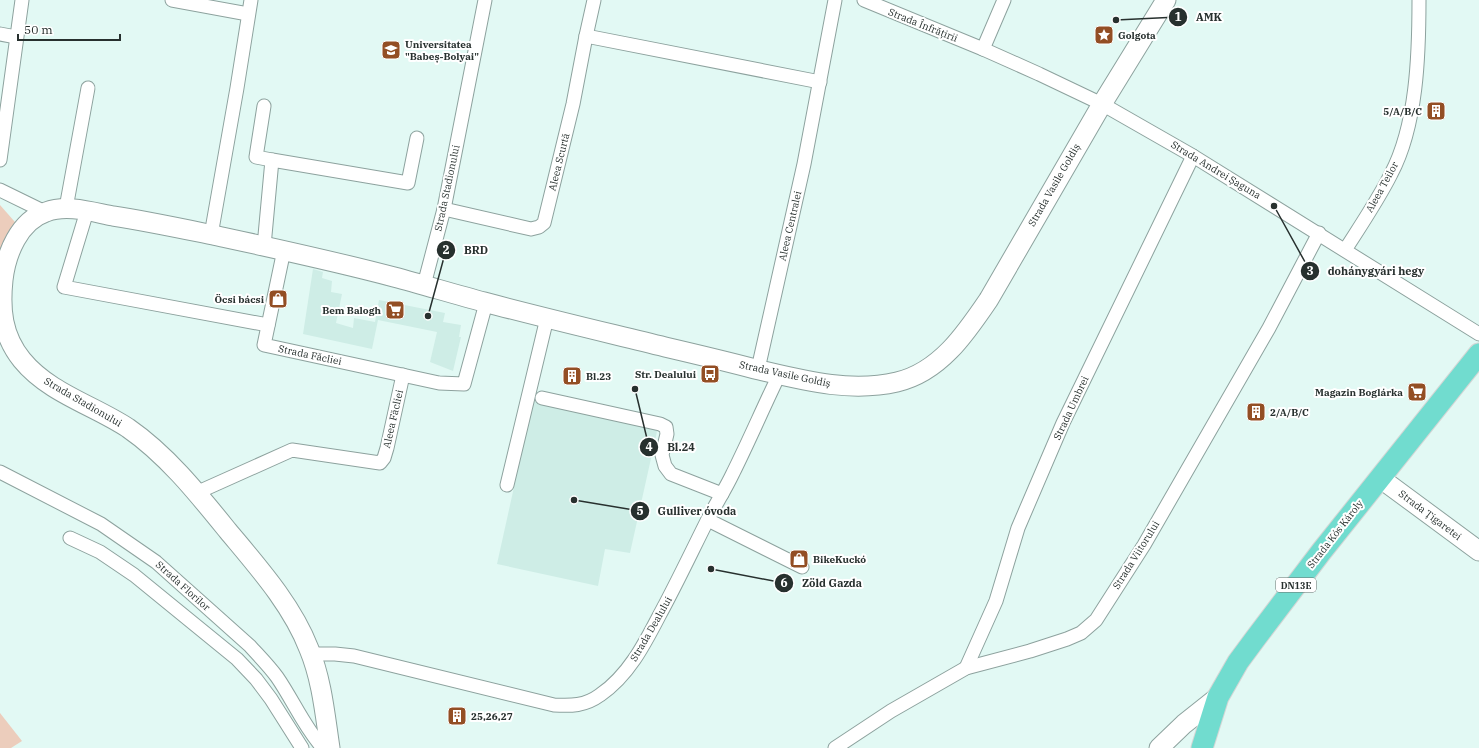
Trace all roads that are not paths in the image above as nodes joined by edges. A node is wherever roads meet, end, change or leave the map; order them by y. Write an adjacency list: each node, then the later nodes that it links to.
1 (22, 0): 14 (street)
2 (172, 0): 11 (street)
3 (251, 0): 11 (street)
4 (485, 0): 26 (street, Strada Stadionului)
5 (594, 0): 13 (street, Aleea Scurtă)
6 (835, 0): 16 (street, Aleea Centralei)
7 (864, 0): 15 (street, Strada Înfrățirii)
8 (1004, 0): 15 (street)
9 (1166, 0): 18 (street, Strada Vasile Goldiș)
10 (1419, 0): 33 (street, Aleea Teilor)
11 (248, 14): 30 (street)
12 (0, 34): 14 (street)
13 (586, 36): 16 (street); 26 (street, Aleea Scurtă)
14 (16, 37): 22 (street)
15 (983, 49): 18 (street, Strada Andrei Șaguna)
16 (820, 82): 40 (street, Aleea Centralei)
17 (88, 88): 25 (street)
18 (1102, 104): 21 (street, Strada Andrei Șaguna); 42 (street, Strada Vasile Goldiș)
19 (264, 106): 23 (street)
20 (417, 138): 23 (street)
21 (1193, 156): 29 (street, Strada Andrei Șaguna); 54 (street, Strada Umbrei)
22 (0, 160)
23 (272, 160): 31 (street)
24 (0, 190): 28 (street)
25 (66, 208): 27 (street, Strada Stadionului); 28 (street, Strada Stadionului)
26 (444, 209): 34 (street, Strada Stadionului)
27 (87, 211): 30 (street, Strada Stadionului); 37 (street)
28 (45, 212): 47 (street, Strada Stadionului)
29 (1319, 233): 33 (street, Strada Andrei Șaguna); 54 (street, Strada Viitorului)
30 (211, 235): 31 (street, Strada Stadionului)
31 (264, 246): 32 (street, Strada Stadionului)
32 (284, 250): 34 (street, Strada Stadionului); 37 (street, Strada Făcliei)
33 (1345, 250): 38 (street, Strada Andrei Șaguna)
34 (424, 285): 35 (street, Strada Vasile Goldiș)
35 (486, 303): 36 (street, Strada Vasile Goldiș); 41 (street)
36 (547, 318): 40 (street, Strada Vasile Goldiș); 46 (street)
37 (268, 325): 41 (street, Strada Făcliei)
38 (1479, 334)
39 (1479, 354): 45 (main road, Strada Kós Károly / DN13E)
40 (758, 369): 42 (street, Strada Vasile Goldiș)
41 (403, 375): 47 (street, Aleea Făcliei)
42 (780, 375): 48 (street, Strada Dealului)
43 (542, 398): 48 (street)
44 (0, 472): 57 (street, Strada Florilor)
45 (1380, 478): 51 (street, Strada Țigaretei); 55 (main road, Strada Kós Károly / DN13E)
46 (507, 485)
47 (196, 493): 53 (street, Strada Stadionului)
48 (722, 494): 49 (street, Strada Dealului)
49 (708, 520): 52 (street); 53 (street, Strada Dealului)
50 (70, 538): 56 (street, Strada Florilor)
51 (1479, 551)
52 (802, 567)
53 (312, 654): 58 (street, Strada Stadionului)
54 (966, 668): 59 (street, Strada Viitorului)
55 (1218, 697): 60 (street); 61 (main road, Strada Kós Károly / DN13E)
56 (302, 748)
57 (323, 748)
58 (330, 748)
59 (835, 748)
60 (1158, 748)
61 (1202, 748)

